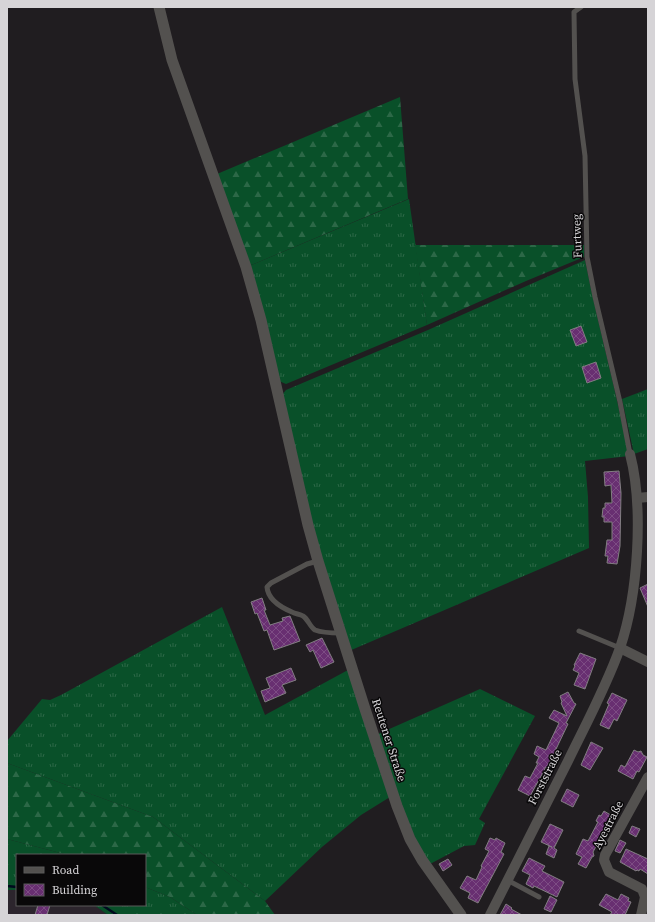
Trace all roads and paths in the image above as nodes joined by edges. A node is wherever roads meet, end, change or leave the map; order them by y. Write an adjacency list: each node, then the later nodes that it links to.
1 (159, 7): 6 (street, Reutener Straße)
2 (581, 7): 3 (lane, Furtweg)
3 (630, 454): 5 (street, Forststraße)
4 (648, 497): 5 (street)
5 (637, 498): 9 (street, Forststraße)
6 (318, 561): 8 (street, Reutener Straße); 8 (lane)
7 (579, 631): 9 (lane)
8 (340, 633): 14 (street, Reutener Straße)
9 (620, 648): 10 (street); 12 (street, Forststraße)
10 (648, 662)
11 (648, 777): 16 (street, Ayestraße)
12 (507, 880): 13 (lane); 15 (street, Forststraße)
13 (539, 897)
14 (461, 915)
15 (490, 915)
16 (642, 915)

